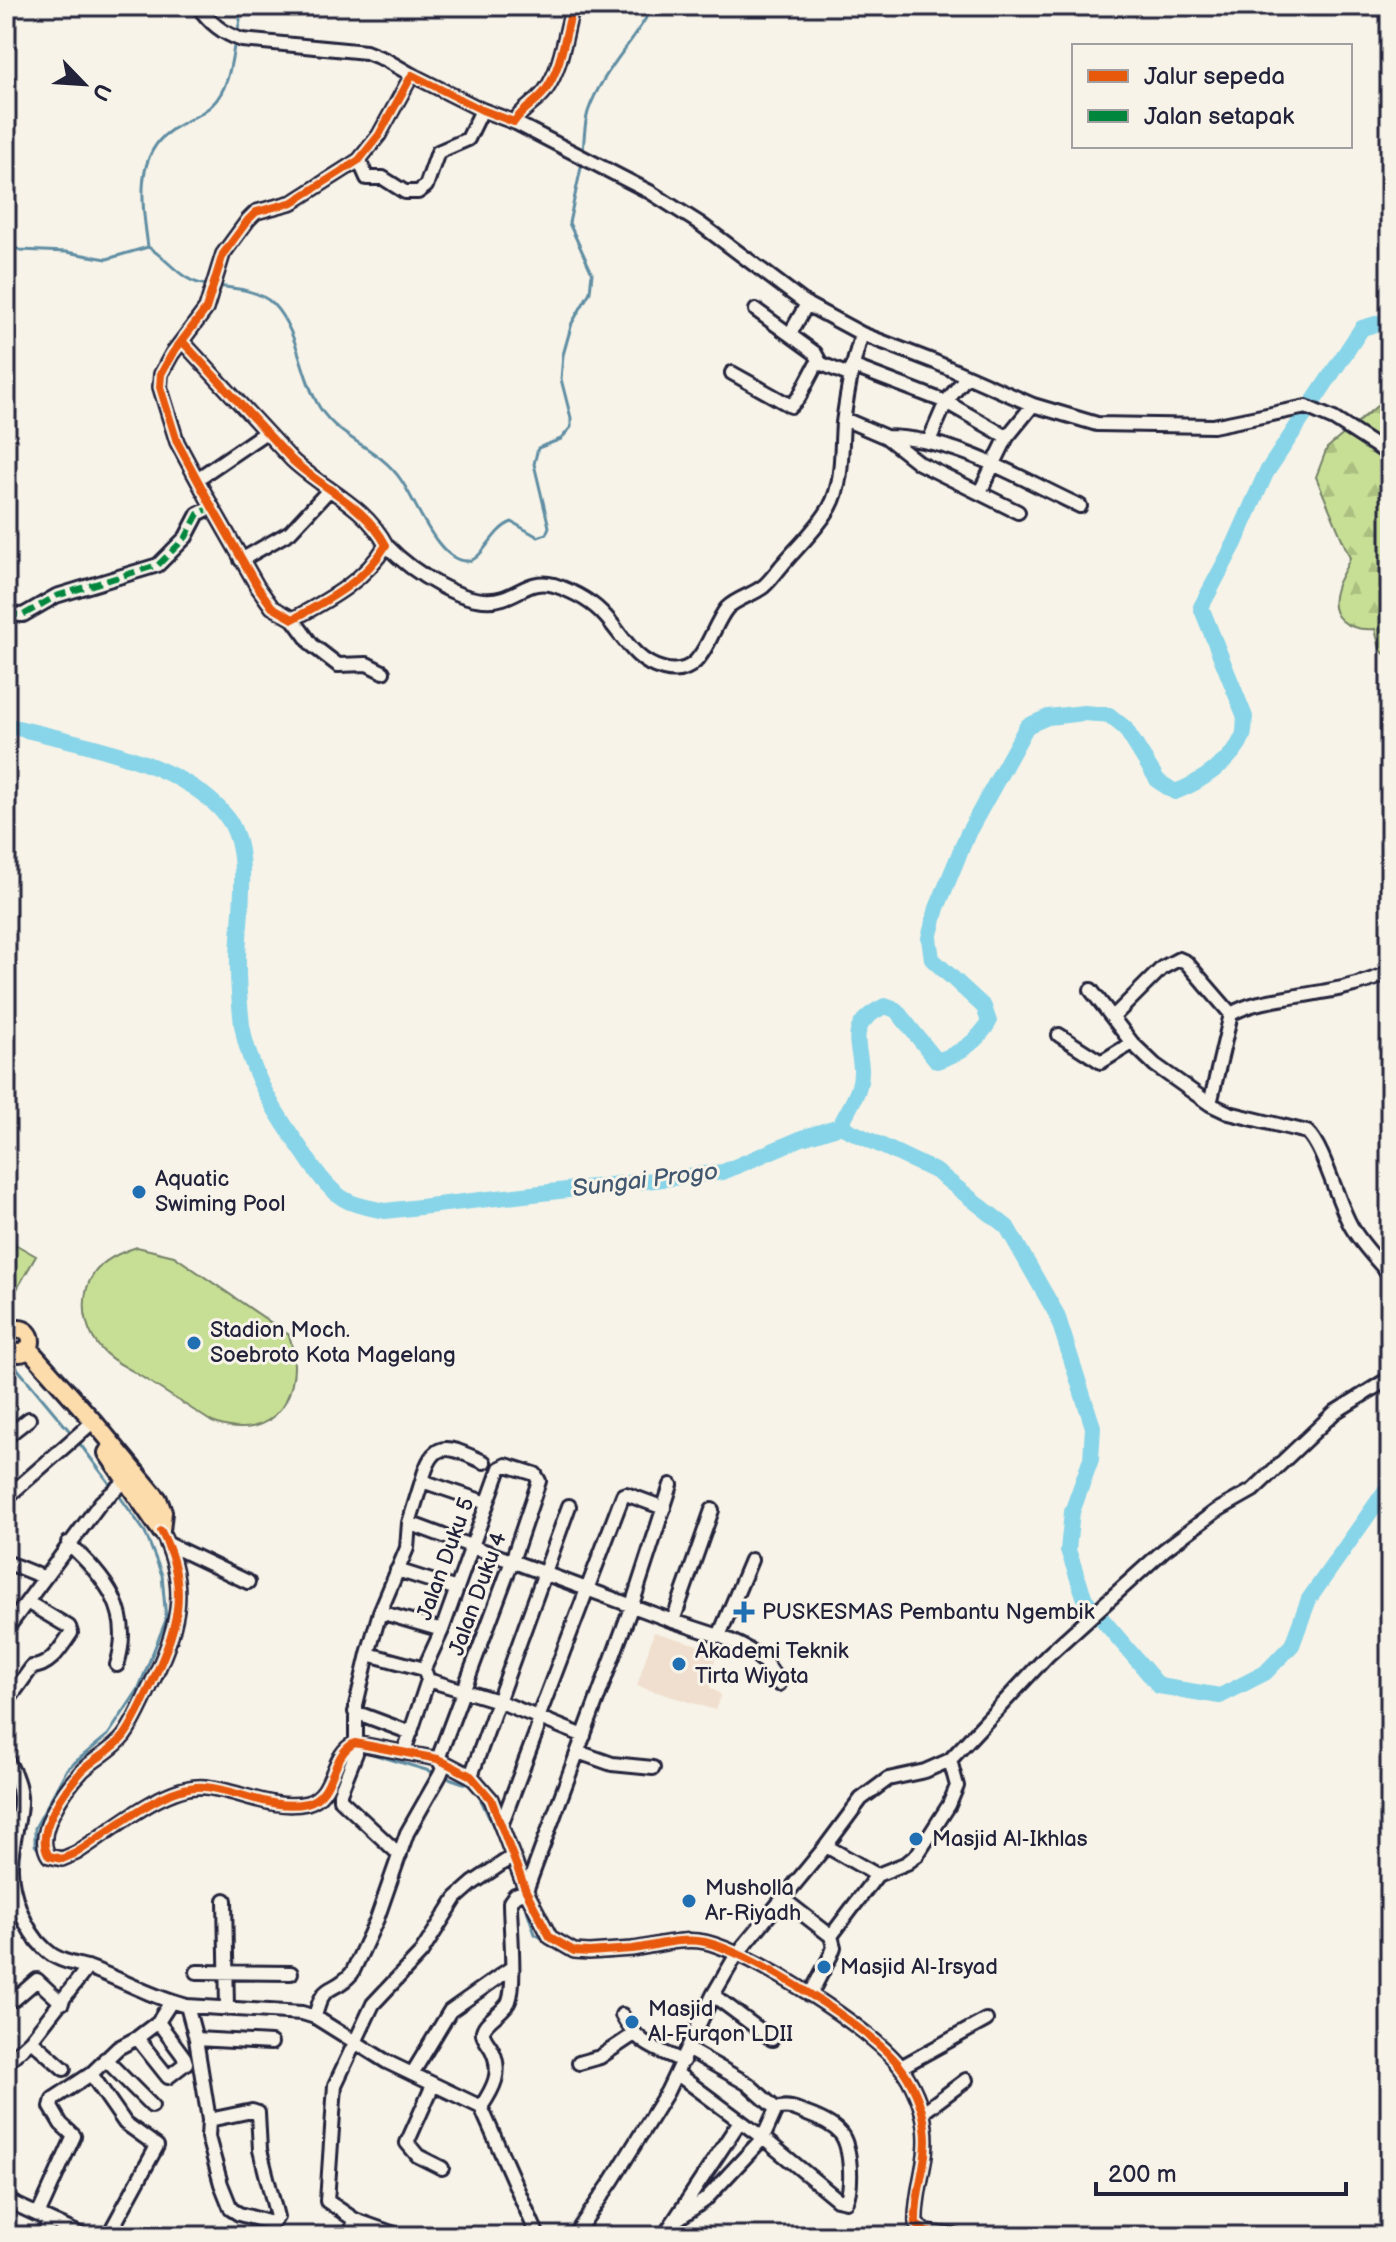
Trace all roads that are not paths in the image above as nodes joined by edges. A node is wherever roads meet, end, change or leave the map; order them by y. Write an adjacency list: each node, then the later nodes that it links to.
1 (198, 6): 3 (street)
2 (573, 6): 5 (street)
3 (412, 75): 4 (street); 6 (street)
4 (482, 110): 5 (street); 6 (street)
5 (514, 122): 7 (street)
6 (359, 160): 11 (street)
7 (807, 304): 9 (street); 10 (street)
8 (756, 310): 9 (street)
9 (790, 334): 12 (street)
10 (862, 334): 13 (street); 15 (street)
11 (182, 341): 19 (street); 25 (street)
12 (821, 364): 13 (street); 14 (street)
13 (851, 371): 16 (street); 18 (street)
14 (732, 373)
15 (967, 376): 16 (street); 17 (street)
16 (946, 402): 21 (street); 22 (street)
17 (1033, 405): 21 (street); 23 (street)
18 (844, 419): 20 (street); 31 (street)
19 (266, 432): 25 (street); 26 (street)
20 (886, 437): 22 (street); 27 (street)
21 (1007, 437): 24 (street)
22 (929, 441): 24 (street)
23 (1390, 455)
24 (994, 465): 27 (street); 28 (street)
25 (197, 479): 29 (street)
26 (329, 490): 31 (street); 32 (street)
27 (980, 492): 30 (street)
28 (1080, 506)
29 (212, 507): 32 (street); 33 (street)
30 (1018, 512)
31 (386, 545): 34 (street)
32 (241, 560): 34 (street)
33 (6, 614)
34 (293, 619): 35 (street)
35 (383, 672)
36 (1390, 972): 38 (street)
37 (1091, 990): 39 (street)
38 (1231, 1014): 39 (street); 42 (street)
39 (1114, 1016): 41 (street)
40 (1059, 1035): 41 (street)
41 (1132, 1043): 42 (street)
42 (1210, 1104): 43 (street)
43 (1390, 1275)
44 (7, 1335): 47 (main road)
45 (1390, 1378): 94 (street)
46 (29, 1419): 48 (street)
47 (87, 1433): 53 (main road); 54 (street); 60 (main road)
48 (6, 1437)
49 (484, 1462): 51 (street)
50 (504, 1465): 55 (street, Jalan Duku 5); 64 (street, Jalan Duku 4)
51 (422, 1481): 55 (street); 59 (street)
52 (671, 1485): 57 (street)
53 (119, 1487): 60 (main road); 61 (street)
54 (6, 1498)
55 (487, 1503): 62 (street, Jalan Duku 5)
56 (569, 1506): 67 (street)
57 (664, 1508): 70 (street); 73 (street)
58 (712, 1510): 75 (street)
59 (409, 1523): 62 (street); 66 (street)
60 (164, 1537): 69 (street); 90 (street)
61 (68, 1543): 68 (street); 80 (street)
62 (472, 1546): 64 (street); 71 (street, Jalan Duku 5)
63 (751, 1560): 78 (street)
64 (512, 1561): 67 (street); 83 (street, Jalan Duku 4)
65 (6, 1562): 68 (street)
66 (397, 1570): 71 (street); 74 (street)
67 (545, 1574): 70 (street); 84 (street)
68 (43, 1577): 72 (street)
69 (248, 1582)
70 (588, 1588): 73 (street); 87 (street)
71 (457, 1589): 77 (street, Jalan Duku 5)
72 (27, 1602): 76 (street); 85 (street)
73 (632, 1605): 75 (street); 89 (street)
74 (380, 1612): 77 (street); 79 (street)
75 (673, 1621): 78 (street)
76 (6, 1630)
77 (442, 1630): 81 (street, Jalan Duku 5)
78 (719, 1636): 82 (street)
79 (368, 1654): 81 (street); 86 (street)
80 (117, 1665)
81 (426, 1674): 83 (street); 88 (street, Jalan Duku 5)
82 (779, 1684)
83 (464, 1691): 84 (street); 95 (street, Jalan Duku 4)
84 (498, 1701): 87 (street); 97 (street)
85 (6, 1703)
86 (355, 1712): 88 (street); 90 (street)
87 (538, 1718): 89 (street); 98 (street)
88 (411, 1733): 91 (street, Jalan Duku 5)
89 (584, 1736): 92 (street)
90 (355, 1743): 91 (street); 100 (street)
91 (404, 1752): 95 (street)
92 (578, 1752): 96 (street); 103 (street)
93 (6, 1759): 108 (street)
94 (950, 1760): 99 (street); 102 (street)
95 (440, 1767): 97 (street); 100 (street, Jalan Duku 4)
96 (653, 1768)
97 (471, 1776): 98 (street)
98 (502, 1823): 101 (street)
99 (826, 1846): 102 (street); 104 (street)
100 (400, 1855): 121 (street, Jalan Duku 4)
101 (513, 1856): 103 (street); 129 (street)
102 (877, 1875): 106 (street)
103 (521, 1893): 107 (street); 109 (street)
104 (782, 1898): 106 (street); 107 (street)
105 (225, 1900): 110 (street)
106 (831, 1936): 114 (street)
107 (737, 1954): 113 (street); 114 (street)
108 (88, 1967): 116 (street); 117 (street)
109 (511, 1968): 139 (street); 143 (street)
110 (227, 1971): 111 (street); 112 (street); 119 (street)
111 (197, 1972)
112 (291, 1973)
113 (713, 1995): 127 (street); 131 (street)
114 (810, 1995): 135 (street)
115 (15, 1999): 117 (street)
116 (171, 2002): 118 (street); 123 (street)
117 (62, 2003): 128 (street)
118 (187, 2006): 119 (street); 126 (street)
119 (227, 2008): 121 (street)
120 (622, 2015): 124 (street)
121 (315, 2017): 129 (street)
122 (986, 2020): 135 (street)
123 (158, 2022): 125 (street); 125 (street)
124 (633, 2035): 131 (street); 134 (street)
125 (137, 2038): 132 (street)
126 (196, 2039): 130 (street); 146 (street)
127 (772, 2039)
128 (31, 2040): 133 (street); 136 (street)
129 (354, 2041): 139 (street); 152 (street)
130 (271, 2043)
131 (686, 2055): 137 (street); 144 (street)
132 (105, 2059): 138 (street); 142 (street)
133 (6, 2063)
134 (579, 2063)
135 (901, 2067): 145 (street)
136 (64, 2069)
137 (676, 2073): 147 (street); 160 (street)
138 (91, 2074): 151 (street); 156 (street)
139 (412, 2074): 141 (street)
140 (966, 2080): 145 (street)
141 (433, 2085): 143 (street); 149 (street)
142 (152, 2106)
143 (481, 2107): 159 (street)
144 (776, 2109): 148 (street); 148 (street)
145 (922, 2113): 162 (street)
146 (209, 2120): 146 (street)
147 (740, 2121): 148 (street); 153 (street)
148 (763, 2138): 153 (street)
149 (442, 2168)
150 (6, 2200): 151 (street)
151 (44, 2217): 154 (street); 155 (street)
152 (355, 2220): 157 (street); 158 (street)
153 (673, 2222): 161 (street)
154 (44, 2236)
155 (84, 2236)
156 (108, 2236)
157 (350, 2236)
158 (400, 2236)
159 (538, 2236)
160 (574, 2236)
161 (664, 2236)
162 (955, 2236)

